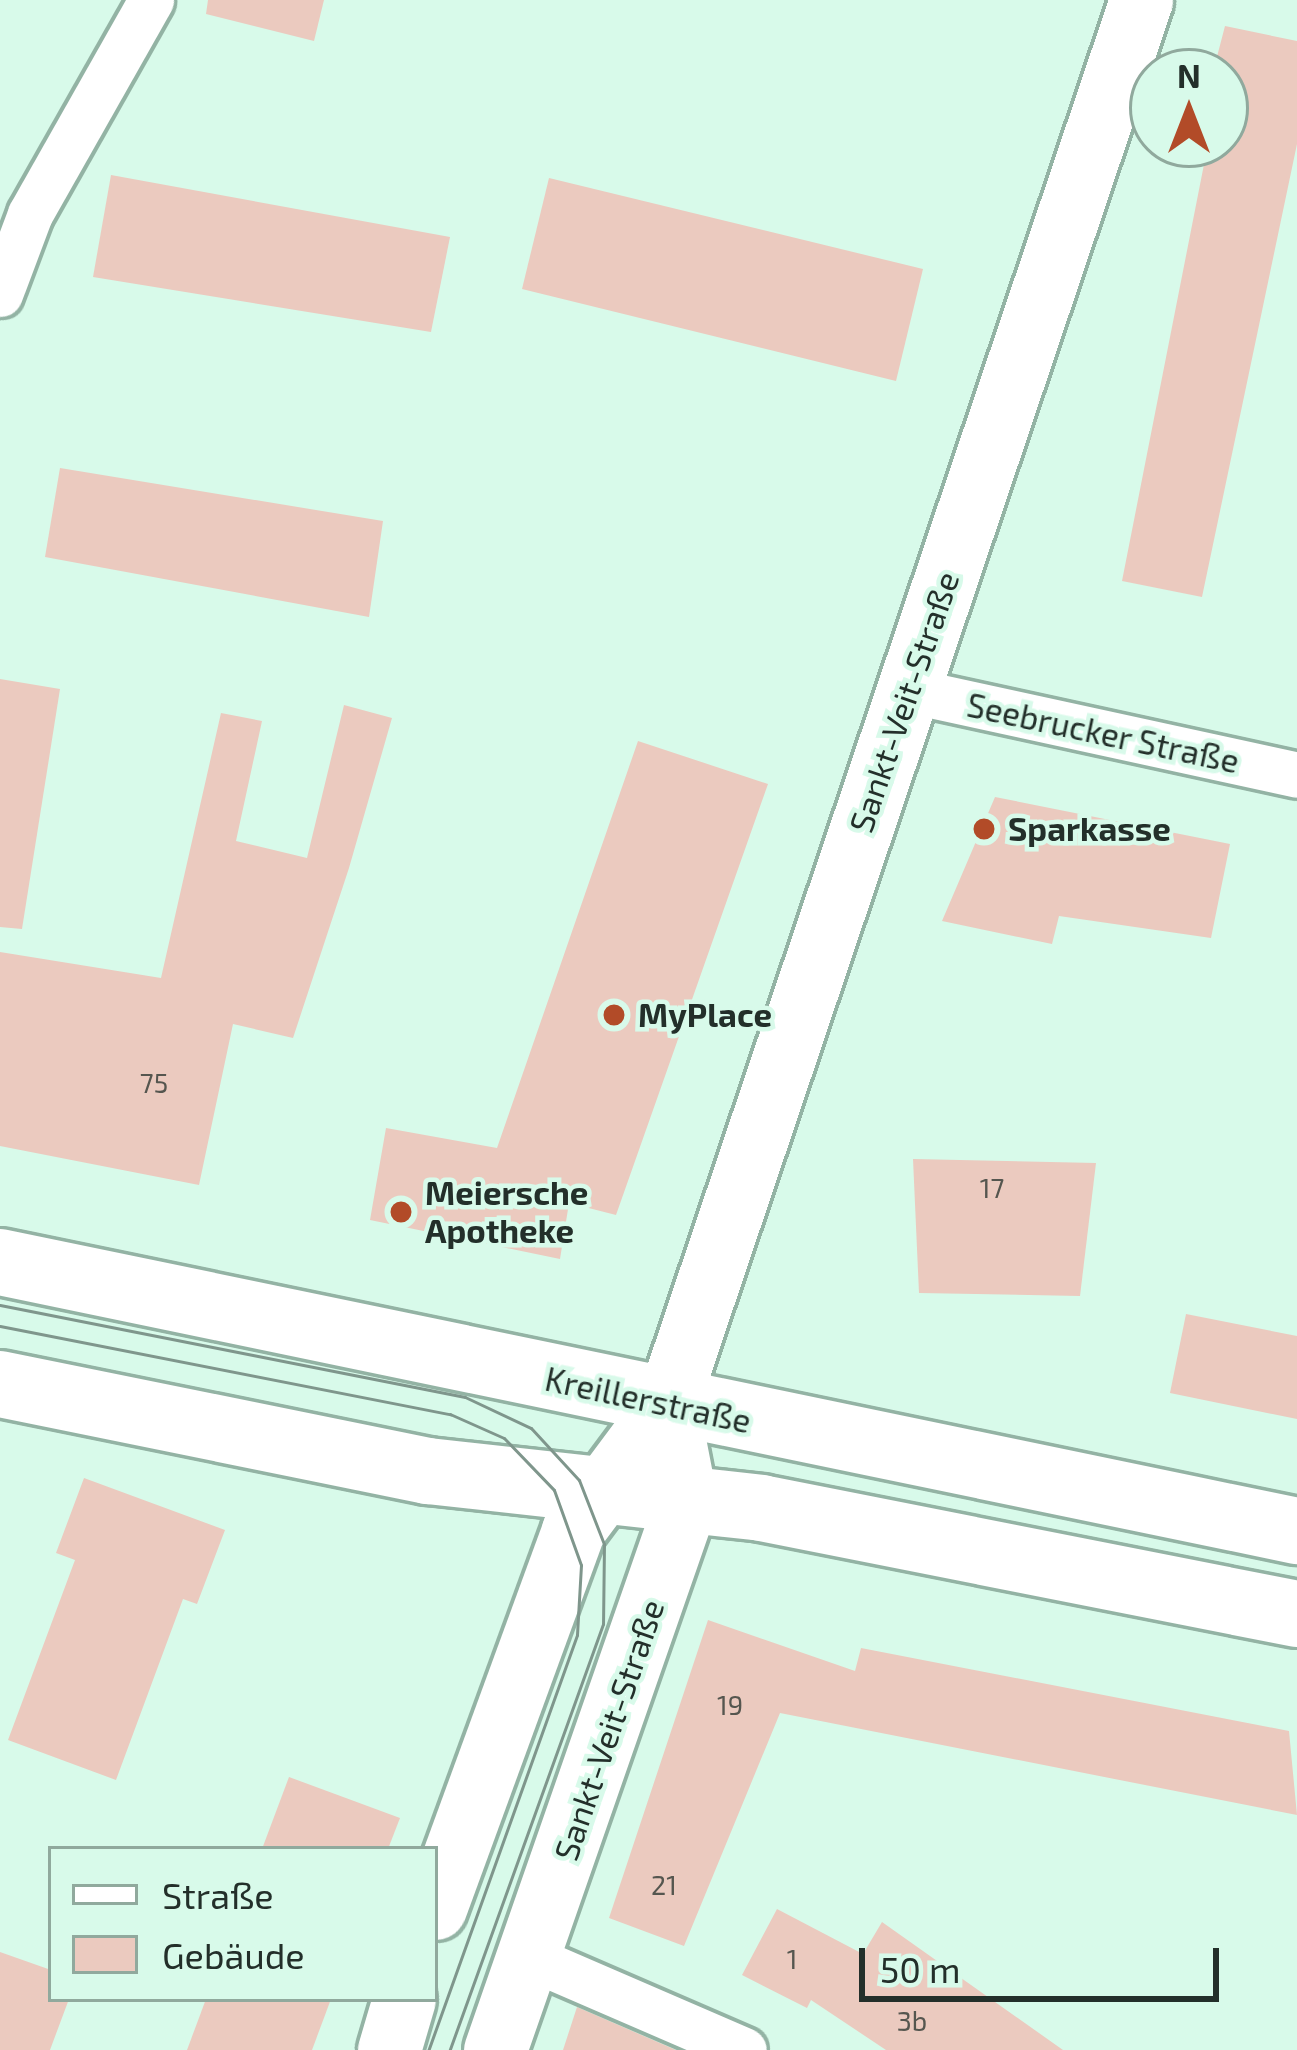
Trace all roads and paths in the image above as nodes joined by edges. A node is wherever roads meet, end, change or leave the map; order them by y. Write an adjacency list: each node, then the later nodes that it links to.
1 (152, 0): 3 (street)
2 (1141, 0): 4 (street, Sankt-Veit-Straße)
3 (0, 294)
4 (908, 690): 5 (street, Seebrucker Straße); 8 (street, Sankt-Veit-Straße)
5 (1297, 775)
6 (0, 1262): 8 (main road, Kreillerstraße)
7 (0, 1384): 9 (main road)
8 (668, 1404): 9 (street, Sankt-Veit-Straße); 10 (street, Sankt-Veit-Straße); 11 (main road, Kreillerstraße)
9 (591, 1493): 10 (main road); 13 (street, Sankt-Veit-Straße)
10 (686, 1502): 12 (main road); 14 (street, Sankt-Veit-Straße)
11 (1297, 1531)
12 (1297, 1614)
13 (438, 1900)
14 (529, 1957): 17 (street, Sankt-Veit-Straße); 18 (street)
15 (403, 2002): 16 (street)
16 (389, 2050)
17 (495, 2050)
18 (744, 2050)

